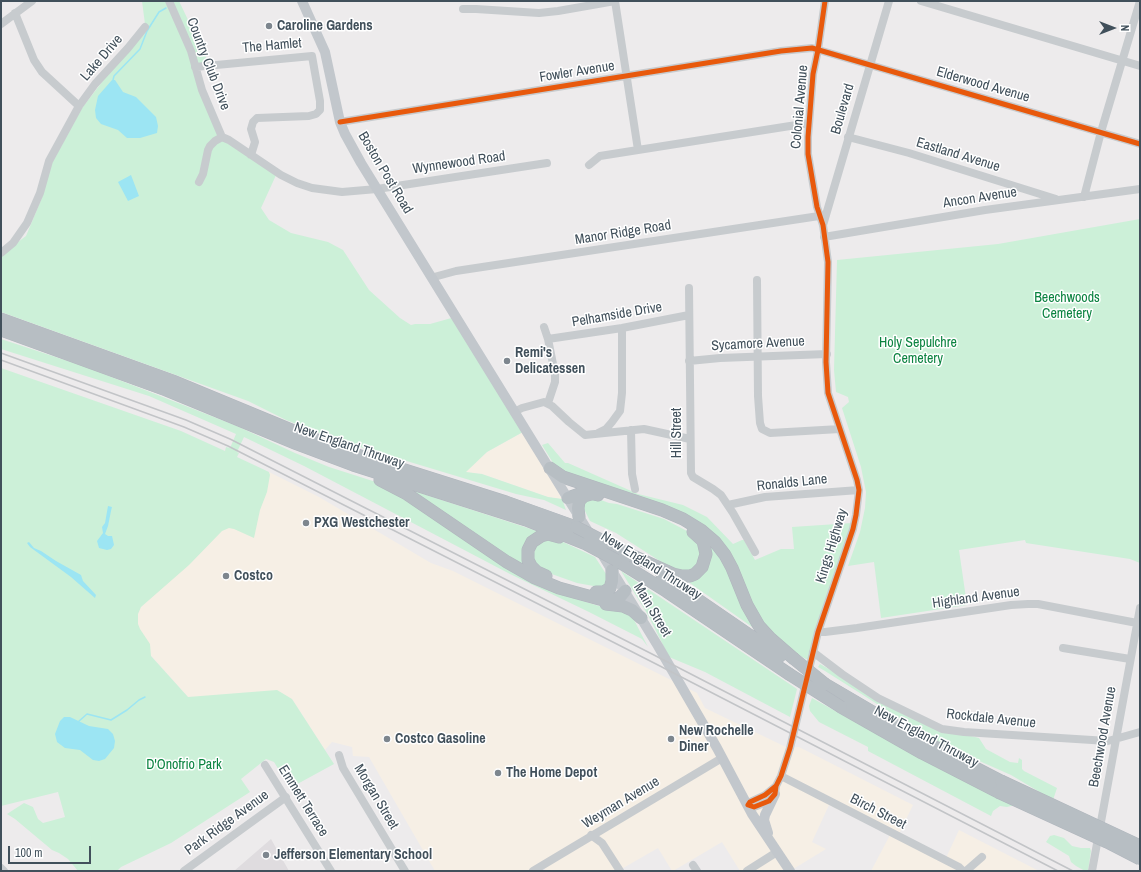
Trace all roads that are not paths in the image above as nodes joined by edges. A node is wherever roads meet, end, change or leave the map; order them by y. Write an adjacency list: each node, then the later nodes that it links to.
1 (32, 1): 10 (street)
2 (168, 1): 16 (street, Country Club Drive)
3 (302, 1): 20 (main road, Boston Post Road)
4 (615, 1): 9 (street); 18 (street)
5 (825, 1): 13 (street, Colonial Avenue)
6 (889, 1): 15 (street, Boulevard)
7 (921, 1): 14 (street)
8 (1140, 1): 14 (street)
9 (463, 9)
10 (16, 13): 11 (street); 19 (street)
11 (1, 24)
12 (145, 28): 19 (street, Lake Drive)
13 (818, 50): 15 (street, Elderwood Avenue); 18 (street, Fowler Avenue); 21 (street, Colonial Avenue)
14 (1122, 61): 17 (street); 22 (street)
15 (869, 64): 22 (street, Elderwood Avenue); 24 (street, Boulevard)
16 (195, 66): 23 (street, Country Club Drive); 27 (street, The Hamlet)
17 (1140, 66)
18 (626, 76): 20 (street, Fowler Avenue); 26 (street)
19 (79, 106): 38 (street, Lake Drive)
20 (340, 122): 31 (main road, Boston Post Road)
21 (809, 123): 26 (street); 35 (street, Colonial Avenue)
22 (1101, 132): 25 (street, Elderwood Avenue); 33 (street)
23 (222, 137): 27 (street, Wynnewood Road); 30 (street)
24 (848, 137): 34 (street, Eastland Avenue); 36 (street, Boulevard)
25 (1140, 144)
26 (638, 150): 29 (street)
27 (251, 155): 31 (street, Wynnewood Road)
28 (547, 163): 31 (street, Wynnewood Road)
29 (589, 165)
30 (199, 182)
31 (377, 189): 40 (main road, Boston Post Road)
32 (1140, 189): 33 (street, Ancon Avenue)
33 (1084, 197): 34 (street, Ancon Avenue)
34 (1059, 199): 37 (street, Ancon Avenue)
35 (819, 216): 36 (street, Colonial Avenue); 40 (street, Manor Ridge Road)
36 (823, 225): 37 (street, Colonial Avenue)
37 (824, 237): 39 (street, Colonial Avenue)
38 (1, 252)
39 (828, 262): 50 (street, Kings Highway)
40 (433, 279): 45 (main road, Boston Post Road)
41 (756, 280): 51 (street)
42 (689, 288): 43 (street, Hill Street)
43 (689, 315): 47 (street, Pelhamside Drive); 52 (street, Hill Street)
44 (1, 319): 54 (highway, New England Thruway)
45 (462, 325): 55 (main road, Main Street)
46 (544, 327): 49 (street)
47 (622, 328): 49 (street, Pelhamside Drive); 56 (street)
48 (1, 330): 54 (highway, New England Thruway)
49 (548, 339): 53 (street)
50 (827, 354): 51 (street, Sycamore Avenue); 58 (street, Kings Highway)
51 (757, 357): 52 (street, Sycamore Avenue); 58 (street)
52 (689, 361): 62 (street, Hill Street)
53 (548, 403): 55 (street); 61 (street)
54 (233, 412): 57 (highway, New England Thruway)
55 (514, 412): 64 (main road, Main Street)
56 (616, 417): 60 (street); 61 (street)
57 (264, 425): 63 (highway, New England Thruway); 70 (highway, New England Thruway)
58 (840, 429): 67 (street, Kings Highway)
59 (631, 430): 60 (street); 62 (street); 65 (street)
60 (622, 431): 61 (street)
61 (593, 435)
62 (690, 439): 69 (street, Hill Street)
63 (297, 444): 71 (highway, New England Thruway); 75 (highway)
64 (550, 468): 66 (highway); 68 (main road, Main Street)
65 (635, 488)
66 (594, 490): 68 (highway); 70 (highway); 73 (highway); 84 (highway)
67 (859, 490): 69 (street, Ronalds Lane); 80 (street, Kings Highway)
68 (566, 495): 70 (main road, Main Street)
69 (728, 505): 72 (street, Hill Street)
70 (577, 522): 73 (main road, Main Street); 73 (highway, New England Thruway, bridge)
71 (584, 543): 73 (highway, New England Thruway, bridge); 76 (highway)
72 (755, 552)
73 (617, 560): 74 (main road, Main Street); 76 (highway); 84 (highway, New England Thruway)
74 (625, 591): 75 (highway); 76 (highway); 78 (main road, Main Street)
75 (571, 592): 78 (highway)
76 (596, 592)
77 (1140, 608): 79 (street, Beechwood Avenue)
78 (640, 618): 89 (main road, Main Street)
79 (1137, 623): 80 (street, Highland Avenue); 83 (street, Beechwood Avenue)
80 (818, 632): 82 (street, Kings Highway)
81 (1063, 648): 83 (street)
82 (813, 652): 87 (street, Rockdale Avenue); 91 (street, Kings Highway)
83 (1130, 659): 87 (street, Beechwood Avenue)
84 (791, 665): 85 (highway, New England Thruway, bridge); 85 (highway, New England Thruway, bridge)
85 (842, 701): 92 (highway, New England Thruway)
86 (1140, 732): 87 (street, Rockdale Avenue)
87 (1115, 740): 114 (street, Beechwood Avenue)
88 (339, 755): 107 (street, Morgan Street)
89 (722, 758): 95 (main road, Main Street); 96 (street, Weyman Avenue)
90 (265, 765): 94 (street, Emmett Terrace)
91 (781, 776): 93 (street, Kings Highway); 112 (street, Birch Street)
92 (1000, 787): 98 (highway, New England Thruway, bridge); 101 (highway, New England Thruway, bridge)
93 (775, 790): 95 (street, Kings Highway); 97 (main road)
94 (286, 797): 105 (street, Park Ridge Avenue); 106 (street, Emmett Terrace)
95 (748, 805): 97 (main road, Main Street)
96 (591, 836): 103 (street, Weyman Avenue); 109 (street)
97 (770, 843): 99 (main road, Main Street)
98 (1140, 846)
99 (777, 852): 110 (street); 111 (main road, Main Street)
100 (982, 857): 113 (street)
101 (1140, 859)
102 (1, 868): 104 (street)
103 (543, 869): 108 (street, Weyman Avenue)
104 (4, 871)
105 (184, 871)
106 (331, 871)
107 (405, 871)
108 (533, 871)
109 (620, 871)
110 (747, 871)
111 (790, 871)
112 (963, 871)
113 (966, 871)
114 (1092, 871)

